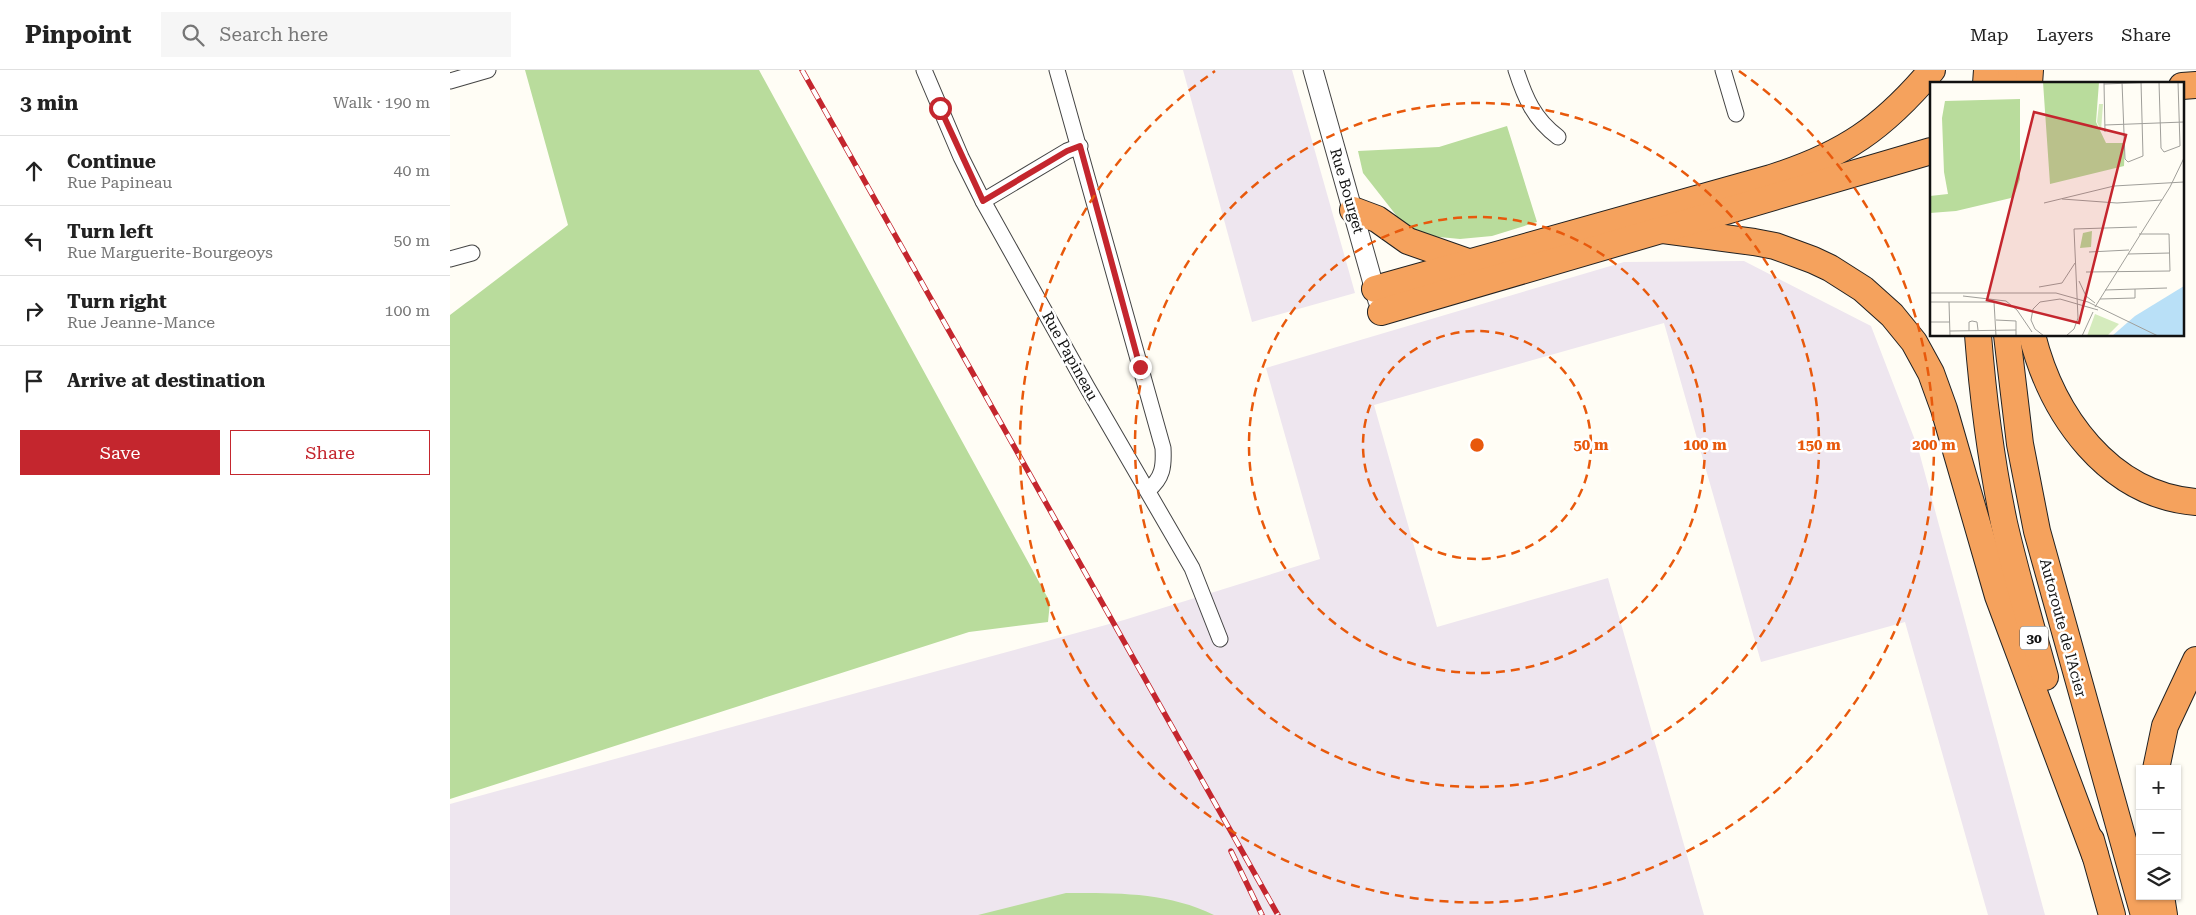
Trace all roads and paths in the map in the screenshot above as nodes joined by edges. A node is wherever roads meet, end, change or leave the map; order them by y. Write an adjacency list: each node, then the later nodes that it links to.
1 (488, 70): 8 (street)
2 (924, 70): 13 (street, Rue Papineau)
3 (1057, 70): 11 (street)
4 (1313, 70): 14 (street, Rue Bourget)
5 (1516, 70): 10 (street)
6 (1723, 70): 9 (street)
7 (1932, 70): 18 (highway)
8 (450, 81)
9 (1736, 114)
10 (1558, 137)
11 (1080, 146): 13 (street); 23 (street)
12 (1930, 151): 15 (highway)
13 (983, 201): 23 (street, Rue Papineau)
14 (1353, 210): 18 (highway); 19 (street, Rue Bourget)
15 (1663, 230): 19 (highway); 28 (highway)
16 (472, 253): 17 (street)
17 (450, 259)
18 (1468, 262): 19 (highway)
19 (1378, 301)
20 (1978, 336): 28 (highway, Autoroute de l'Acier / 30)
21 (2007, 336): 31 (highway, Autoroute de l'Acier / 30)
22 (2032, 336): 24 (highway)
23 (1148, 490): 25 (street, Rue Papineau)
24 (2196, 502)
25 (1220, 638)
26 (2196, 660): 27 (highway)
27 (2157, 765)
28 (2095, 855): 30 (highway, Autoroute de l'Acier / 30)
29 (2162, 900): 32 (highway)
30 (2112, 915)
31 (2144, 915)
32 (2164, 915)

